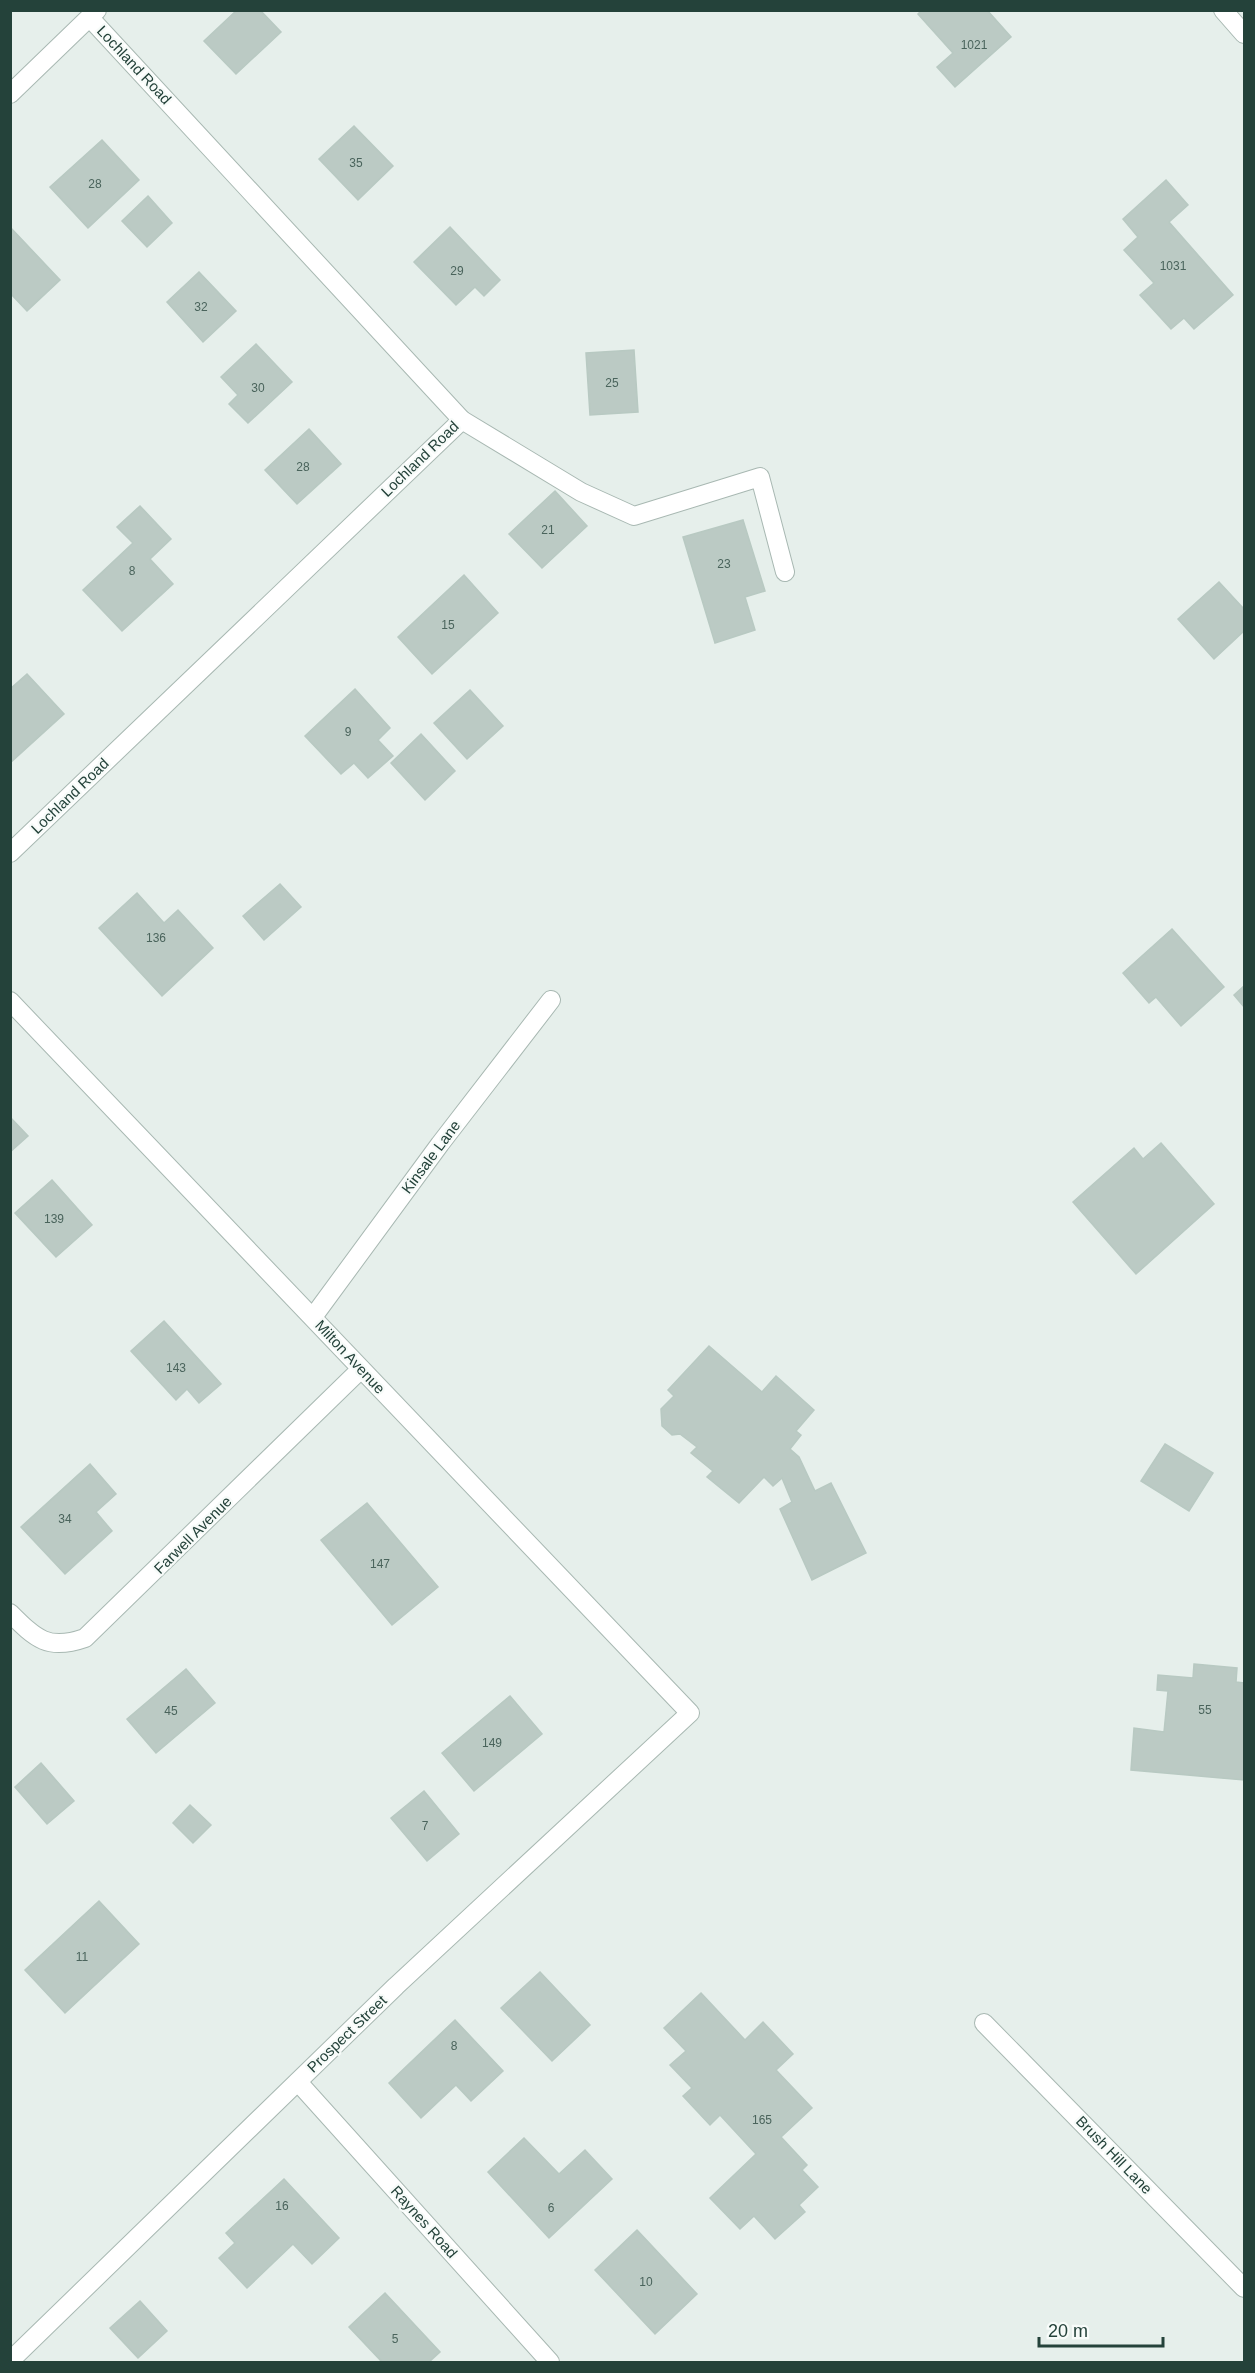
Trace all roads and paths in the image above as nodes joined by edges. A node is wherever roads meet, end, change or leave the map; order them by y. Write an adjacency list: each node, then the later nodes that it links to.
1 (1223, 10): 3 (street)
2 (93, 14): 4 (street); 5 (street, Lochland Road)
3 (1245, 34)
4 (10, 94)
5 (462, 420): 6 (street); 7 (street, Lochland Road)
6 (785, 572)
7 (10, 853)
8 (551, 1000): 10 (street, Kinsale Lane)
9 (10, 1001): 10 (street, Milton Avenue)
10 (313, 1317): 11 (street, Milton Avenue)
11 (361, 1369): 12 (street, Farwell Avenue); 13 (street, Milton Avenue)
12 (10, 1613)
13 (690, 1713): 15 (street, Prospect Street)
14 (984, 2023): 16 (street, Brush Hill Lane)
15 (298, 2082): 17 (street, Prospect Street); 18 (street, Raynes Road)
16 (1245, 2288)
17 (10, 2361)
18 (550, 2362)

